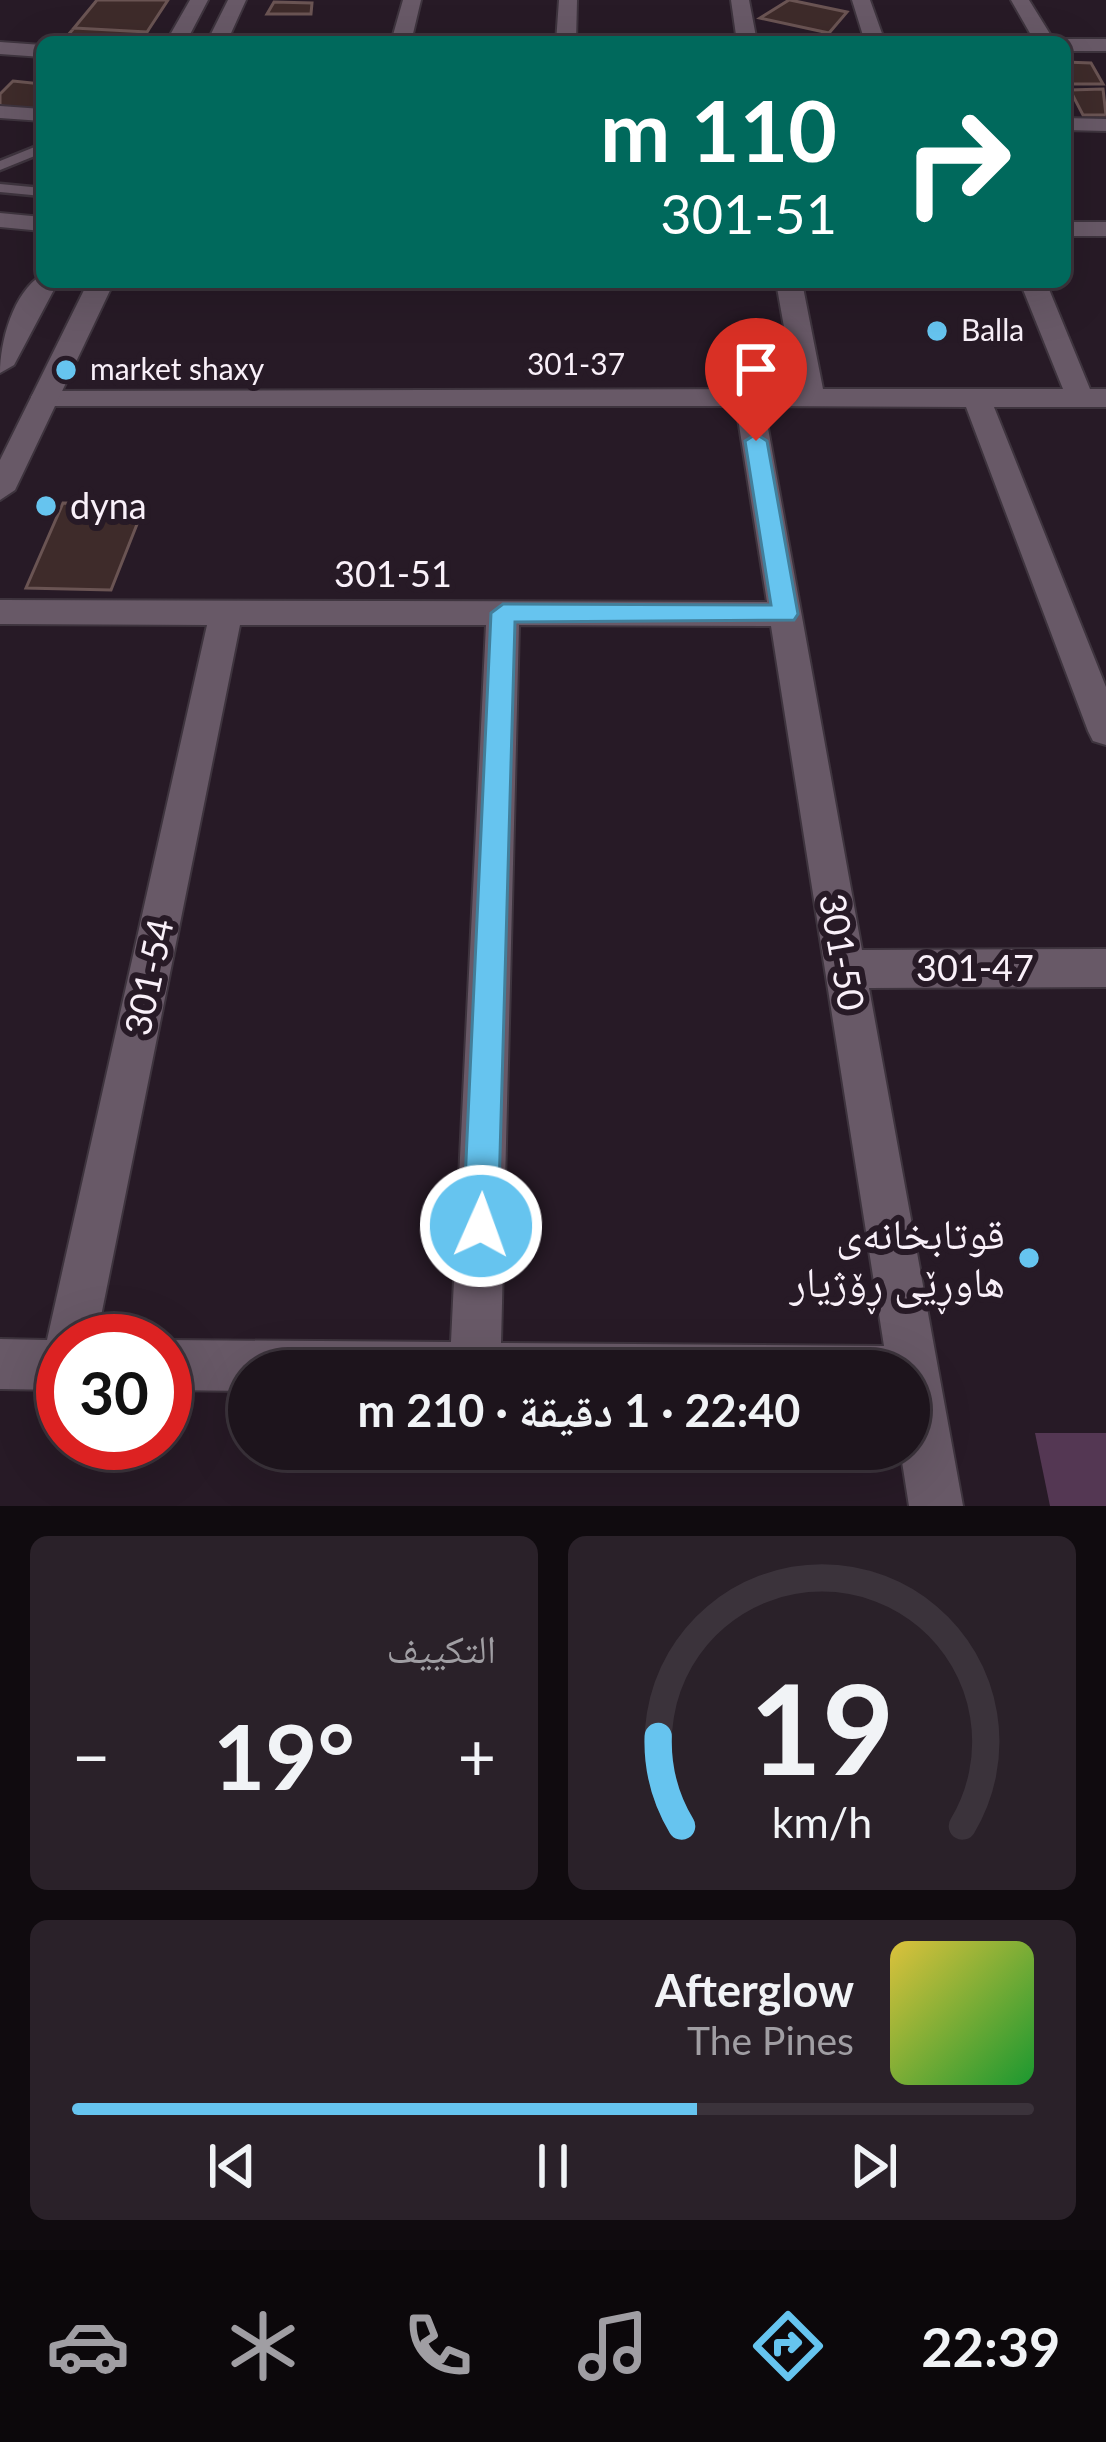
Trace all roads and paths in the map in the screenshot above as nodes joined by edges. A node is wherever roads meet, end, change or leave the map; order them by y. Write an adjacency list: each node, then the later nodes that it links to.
1 (199, 0): 8 (street)
2 (237, 0): 9 (street)
3 (412, 0): 10 (street)
4 (568, 0): 11 (street)
5 (740, 0): 12 (street)
6 (861, 0): 13 (street)
7 (1020, 0): 14 (street)
8 (179, 36)
9 (220, 36)
10 (403, 36)
11 (566, 36)
12 (746, 36)
13 (873, 36)
14 (1041, 36)
15 (1071, 45): 16 (street)
16 (1106, 45)
17 (0, 48): 18 (street)
18 (36, 51)
19 (0, 112): 20 (street)
20 (36, 115)
21 (1071, 124): 22 (street)
22 (1106, 125)
23 (36, 151): 24 (lane)
24 (0, 166)
25 (6, 189): 26 (lane); 27 (lane)
26 (36, 192)
27 (0, 205)
28 (0, 220): 29 (street)
29 (36, 223)
30 (1071, 229): 31 (street)
31 (1106, 229)
32 (42, 288): 36 (street)
33 (97, 288): 37 (street)
34 (790, 288): 39 (street)
35 (1036, 288): 41 (street)
36 (0, 365)
37 (45, 397): 38 (street, 301-37); 42 (street)
38 (749, 398): 39 (street, 301-37); 46 (street, 301-50)
39 (811, 398): 40 (street, 301-37)
40 (977, 398): 41 (street, 301-37); 47 (street)
41 (1093, 398)
42 (0, 490)
43 (0, 612): 44 (street, 301-51)
44 (226, 613): 45 (street, 301-51); 50 (street, 301-54)
45 (503, 613): 46 (street, 301-51); 51 (street)
46 (785, 614): 48 (street, 301-50)
47 (1106, 731)
48 (844, 968): 49 (street, 301-47); 52 (street, 301-50)
49 (1106, 968)
50 (77, 1314)
51 (477, 1350)
52 (909, 1350)
53 (0, 1364): 54 (street)
54 (36, 1364)
55 (192, 1365): 56 (street)
56 (228, 1366)
57 (930, 1470): 58 (street, 301-50)
58 (936, 1506)

